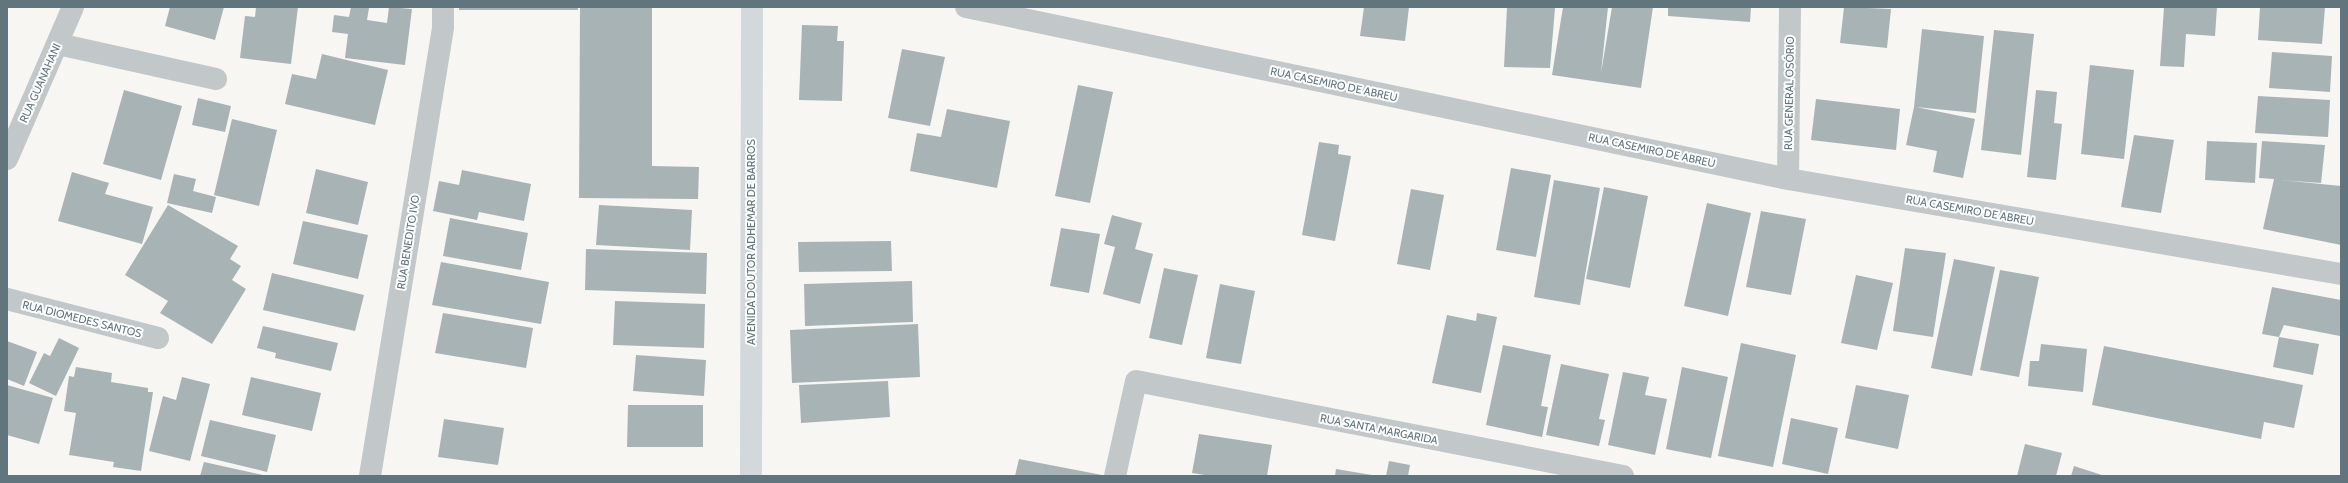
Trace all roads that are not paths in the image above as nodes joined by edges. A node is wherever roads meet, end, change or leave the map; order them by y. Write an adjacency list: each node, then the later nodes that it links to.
1 (73, 7): 6 (street, RUA GUANAHANI)
2 (443, 7): 13 (street, RUA BENEDITO IVO)
3 (752, 7): 14 (street, AVENIDA DOUTOR ADHEMAR DE BARROS)
4 (966, 7): 9 (street, RUA CASEMIRO DE ABREU)
5 (1790, 7): 9 (street, RUA GENERAL OSÓRIO)
6 (58, 44): 7 (street); 8 (street, RUA GUANAHANI)
7 (216, 79)
8 (7, 159)
9 (1788, 179): 10 (street, RUA CASEMIRO DE ABREU)
10 (2341, 274)
11 (7, 300): 12 (street, RUA DIOMEDES SANTOS)
12 (158, 338)
13 (370, 476)
14 (751, 476)
15 (1115, 476): 16 (street, RUA SANTA MARGARIDA)
16 (1623, 476)

